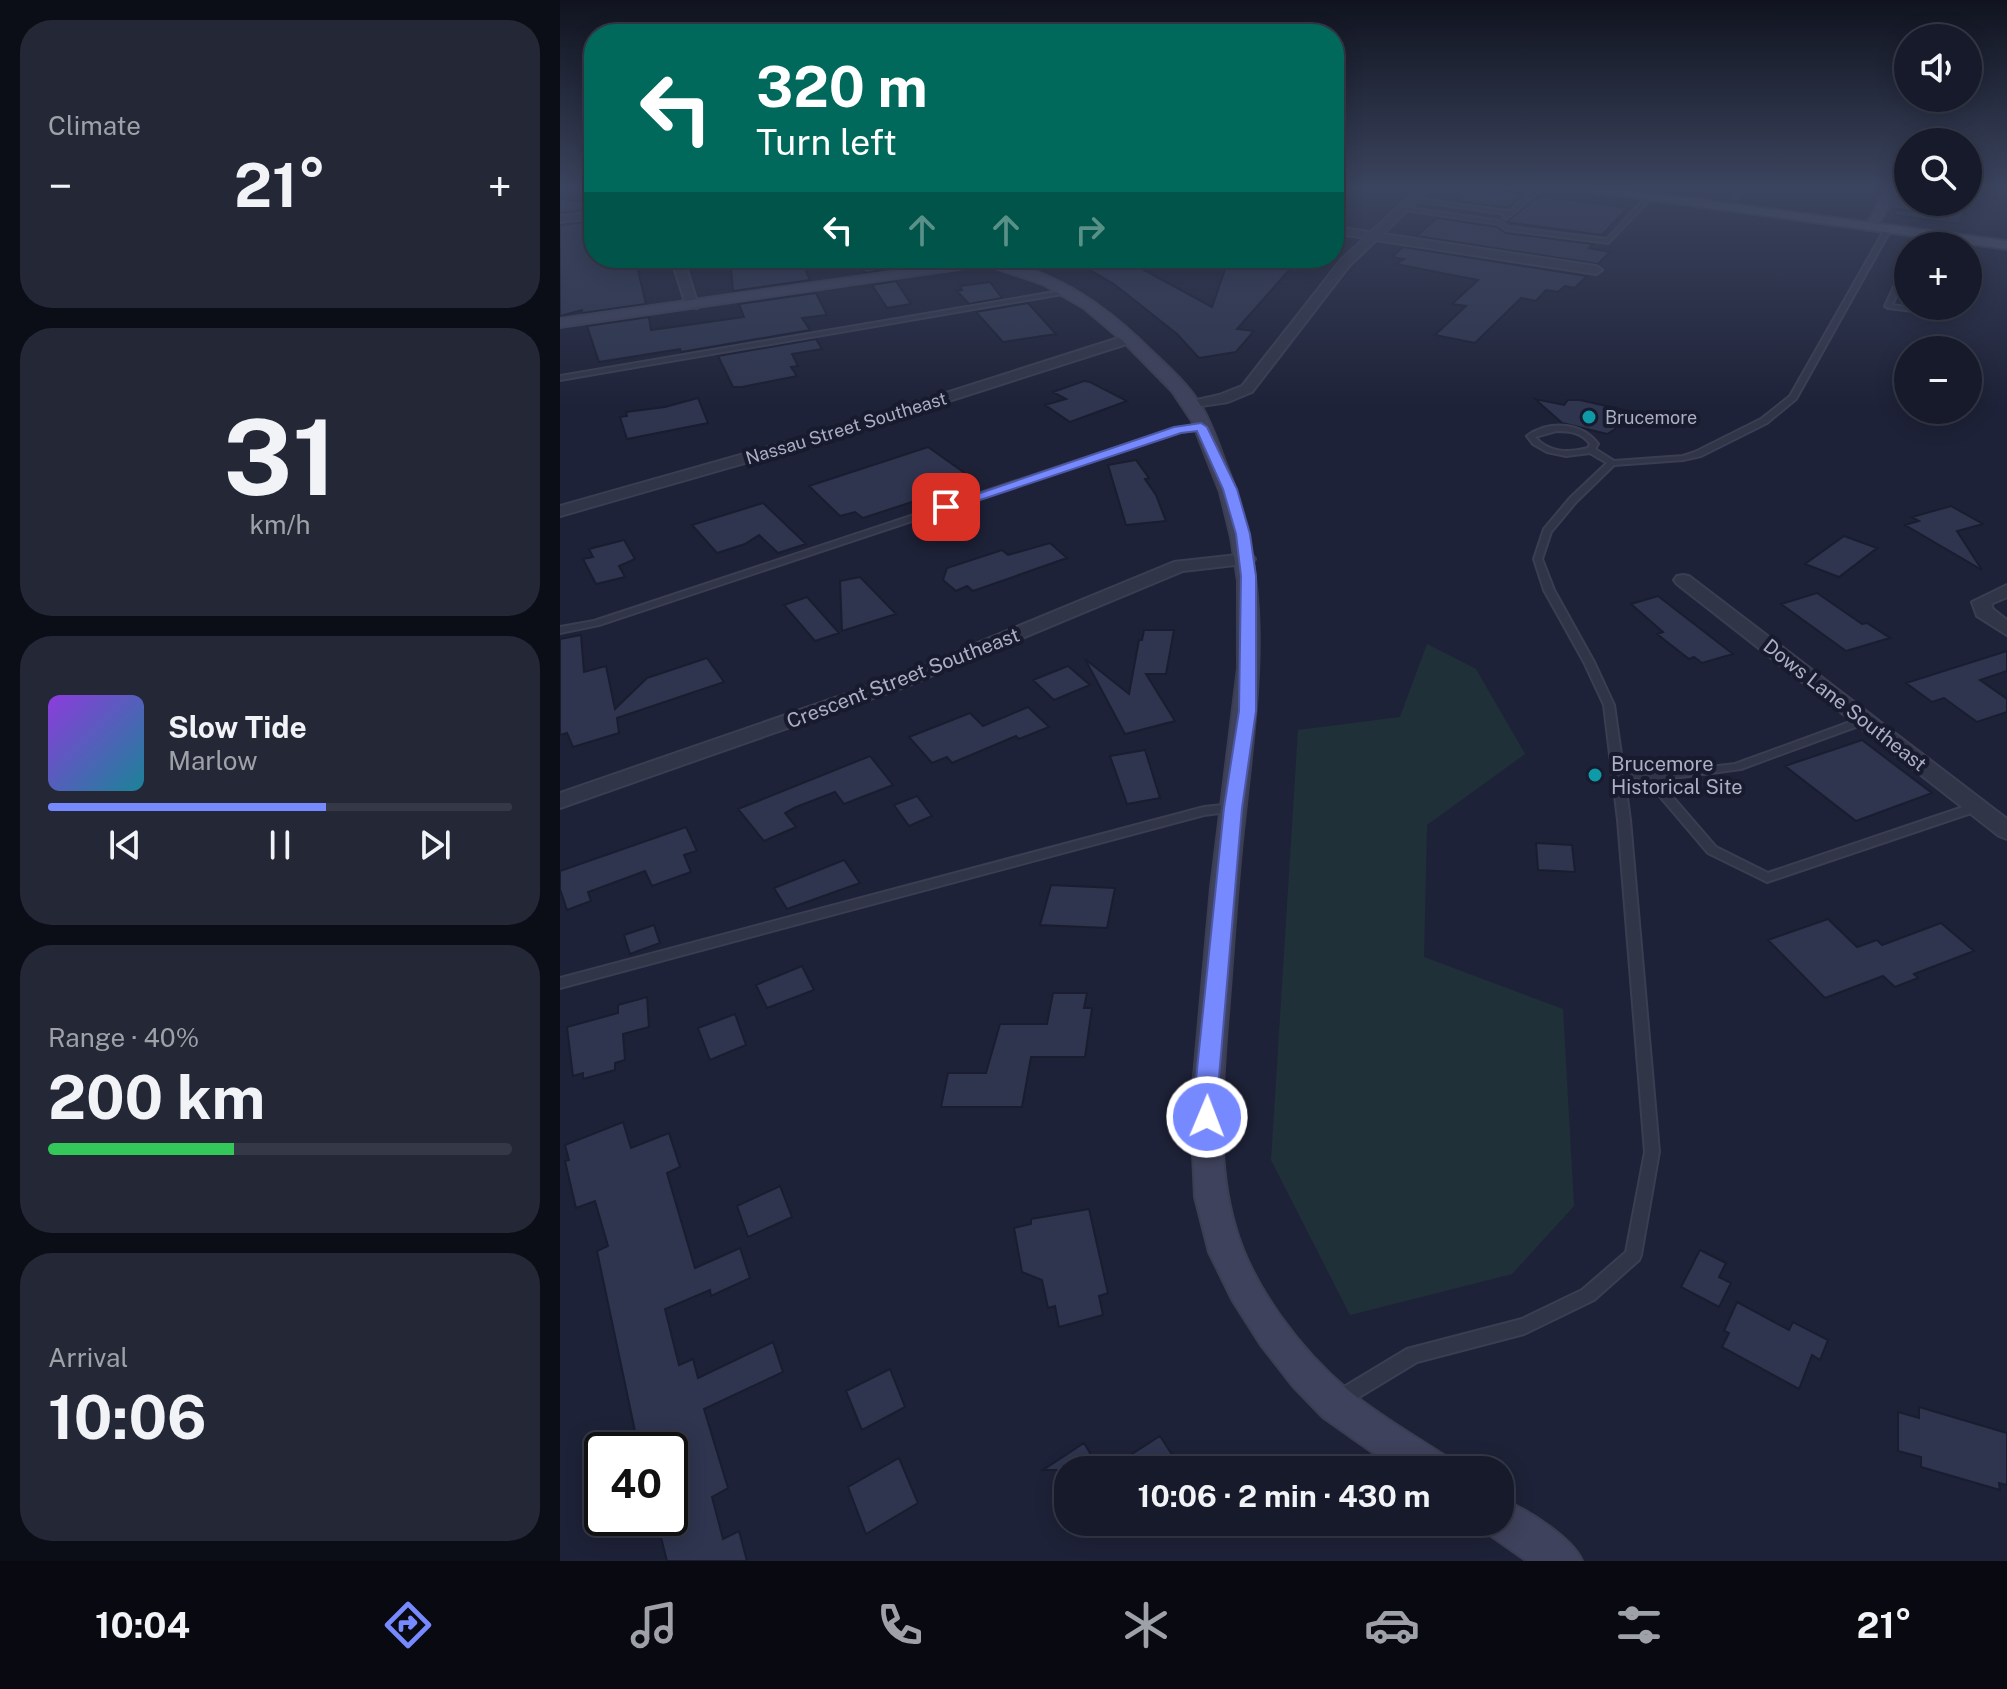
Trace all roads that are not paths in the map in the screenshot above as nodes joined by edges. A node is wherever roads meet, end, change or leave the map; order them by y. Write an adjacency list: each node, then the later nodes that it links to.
1 (1544, 262): 8 (street)
2 (1869, 262): 19 (lane)
3 (680, 268): 12 (street)
4 (937, 268): 9 (street)
5 (944, 268): 9 (street)
6 (1016, 268): 10 (street)
7 (1341, 268): 17 (street)
8 (1596, 270)
9 (926, 272): 12 (street)
10 (1072, 291): 15 (street); 16 (lane)
11 (1894, 292): 13 (lane)
12 (692, 305): 14 (street)
13 (1894, 307)
14 (560, 323)
15 (1131, 338): 17 (street); 20 (street, Nassau Street Southeast)
16 (560, 378)
17 (1197, 416): 21 (street); 25 (lane)
18 (1591, 450): 18 (lane); 19 (lane)
19 (1612, 463): 27 (lane)
20 (560, 511)
21 (1246, 559): 29 (street, Crescent Street Southeast); 31 (street)
22 (1683, 580): 26 (street, Dows Lane Southeast)
23 (2007, 590): 24 (street)
24 (2007, 629)
25 (560, 630)
26 (1865, 720): 28 (lane); 30 (street, Dows Lane Southeast)
27 (1618, 771): 28 (lane); 34 (lane)
28 (1650, 777): 30 (lane)
29 (560, 801)
30 (1976, 807): 32 (street, Dows Lane Southeast)
31 (1233, 808): 33 (lane); 34 (street)
32 (2007, 831)
33 (560, 983)
34 (1334, 1403): 35 (street)
35 (1411, 1456)
36 (1514, 1528): 37 (street)
37 (1562, 1561)

